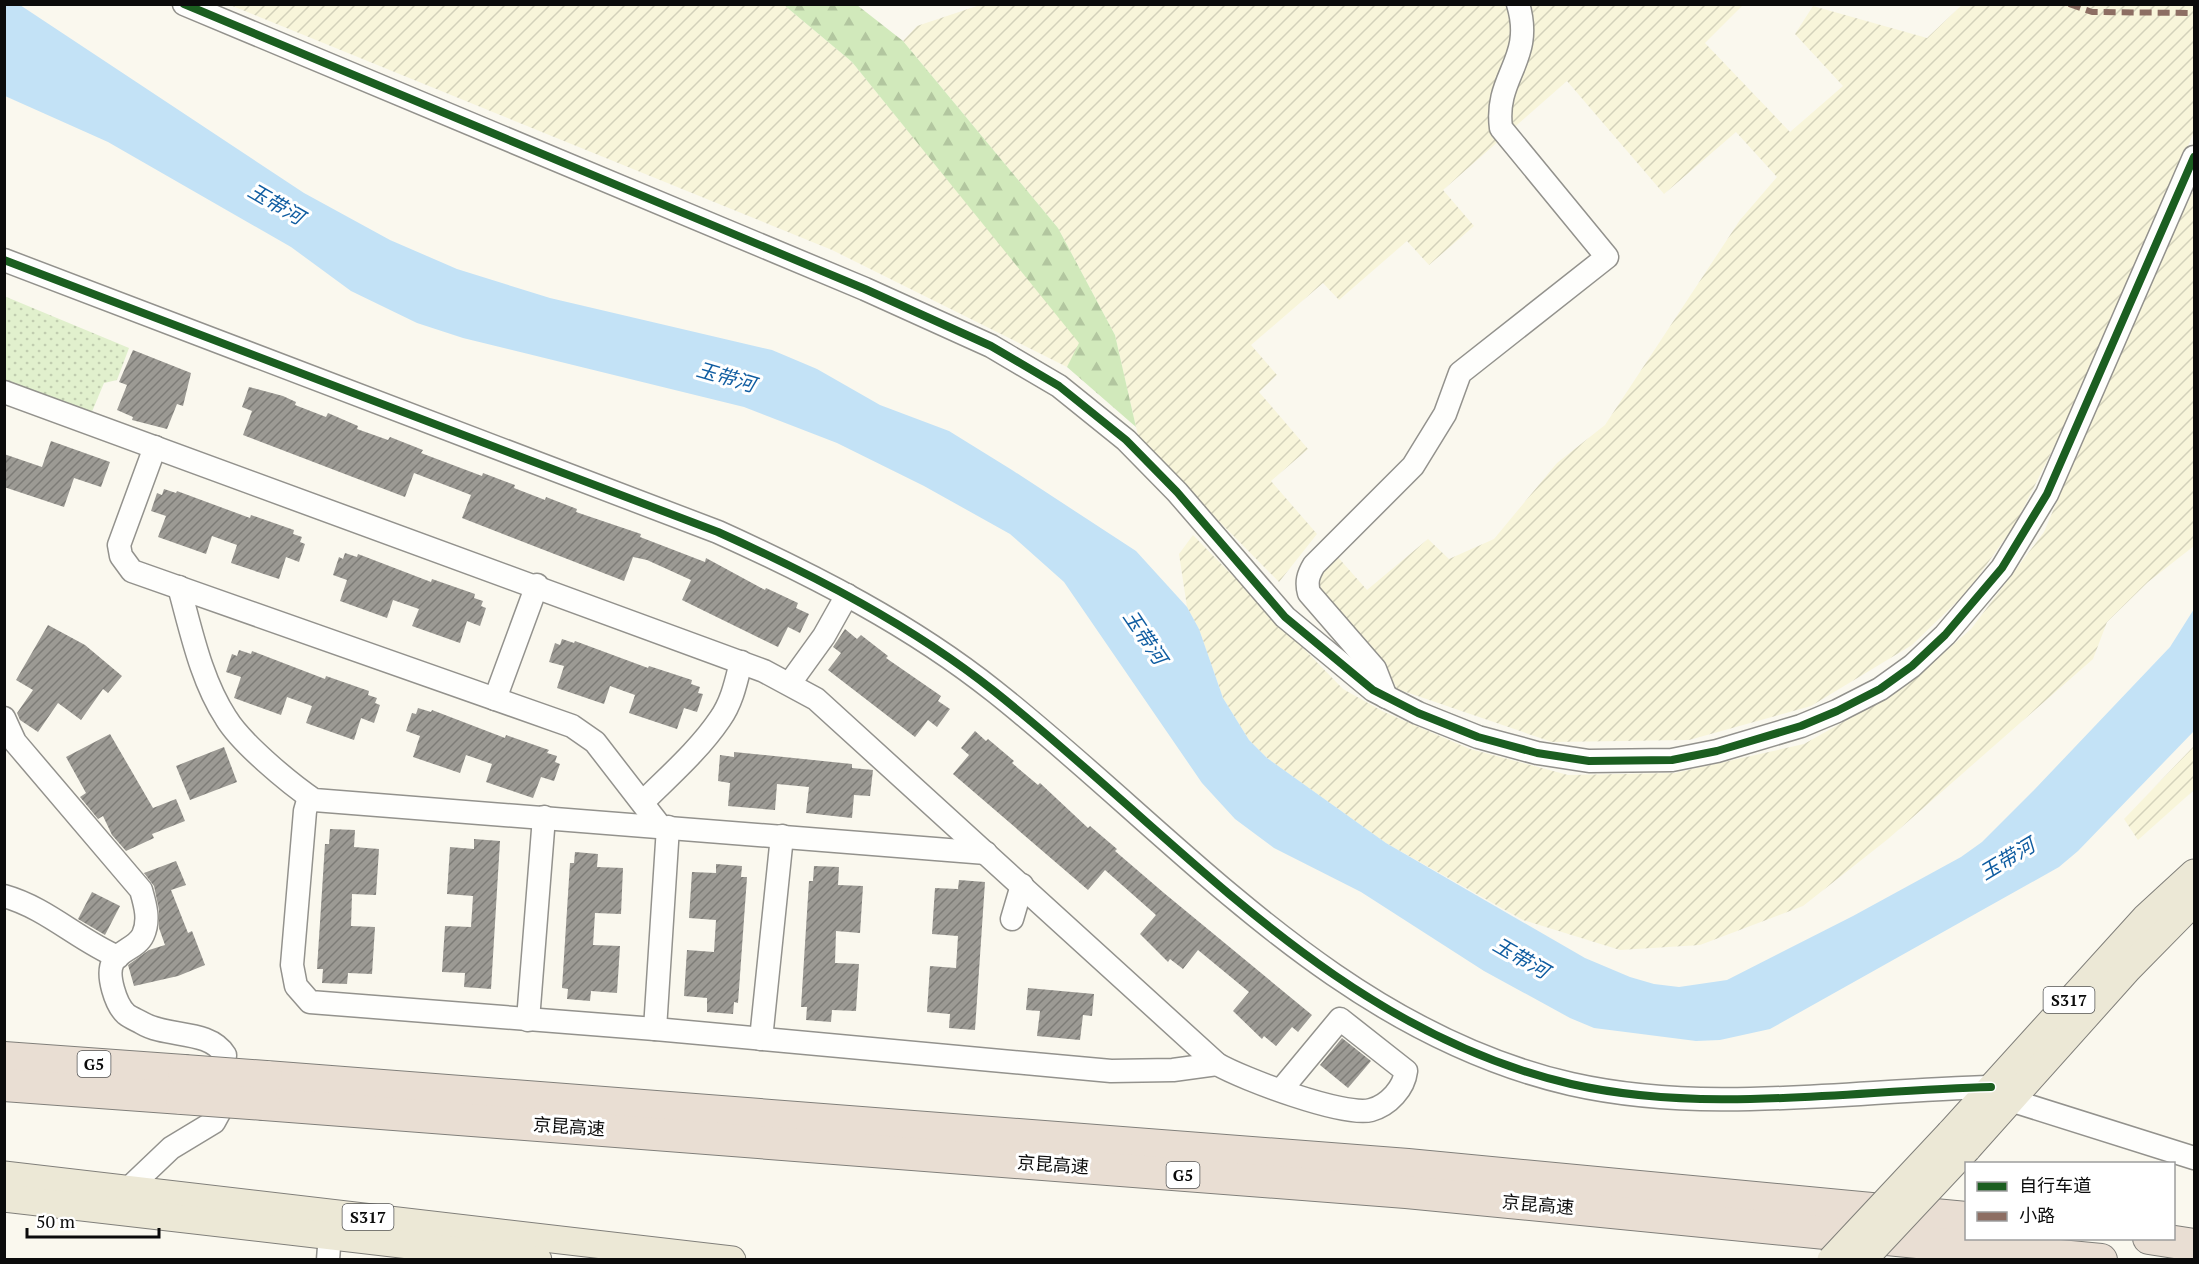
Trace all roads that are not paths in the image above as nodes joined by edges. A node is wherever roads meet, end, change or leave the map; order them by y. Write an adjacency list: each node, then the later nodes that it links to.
1 (184, 4): 12 (street)
2 (1518, 4): 12 (street)
3 (2194, 158): 12 (street)
4 (4, 260): 9 (street)
5 (4, 392): 6 (street)
6 (155, 447): 7 (street); 8 (street)
7 (537, 585): 10 (street); 13 (street)
8 (179, 587): 13 (street); 15 (street)
9 (847, 595): 11 (street); 36 (street)
10 (741, 662): 11 (street); 16 (street)
11 (790, 683): 20 (street)
12 (1386, 697)
13 (495, 699): 16 (street)
14 (4, 718): 26 (street)
15 (309, 797): 17 (street); 27 (street)
16 (643, 802): 18 (street)
17 (544, 817): 18 (street); 27 (street)
18 (664, 826): 19 (street); 28 (street)
19 (782, 836): 20 (street); 29 (street)
20 (986, 853): 22 (street)
21 (2194, 873): 36 (main road, S317)
22 (1022, 885): 25 (street); 31 (street)
23 (4, 896): 26 (street)
24 (2194, 902): 36 (main road, S317)
25 (1012, 919)
26 (118, 957): 40 (street)
27 (528, 1020): 28 (street)
28 (655, 1029): 29 (street)
29 (761, 1039): 31 (street)
30 (4, 1058): 32 (highway, 京昆高速 / G5)
31 (1217, 1064): 35 (street)
32 (183, 1084): 33 (highway, 京昆高速 / G5); 34 (highway, 京昆高速 / G5, bridge)
33 (4, 1085)
34 (265, 1090): 42 (highway, 京昆高速 / G5); 50 (highway, 京昆高速 / G5)
35 (1281, 1090): 35 (street)
36 (2001, 1094): 37 (main road, S317); 38 (street)
37 (1958, 1141): 48 (main road, S317, bridge); 49 (main road, S317, bridge)
38 (2194, 1158)
39 (4, 1175): 40 (main road, S317)
40 (129, 1188): 47 (main road, S317)
41 (4, 1198): 45 (main road, S317)
42 (1965, 1218)
43 (2156, 1240): 44 (highway)
44 (2194, 1245)
45 (329, 1247): 46 (main road, S317)
46 (538, 1260)
47 (732, 1260)
48 (1831, 1260)
49 (1863, 1260)
50 (2101, 1260)

